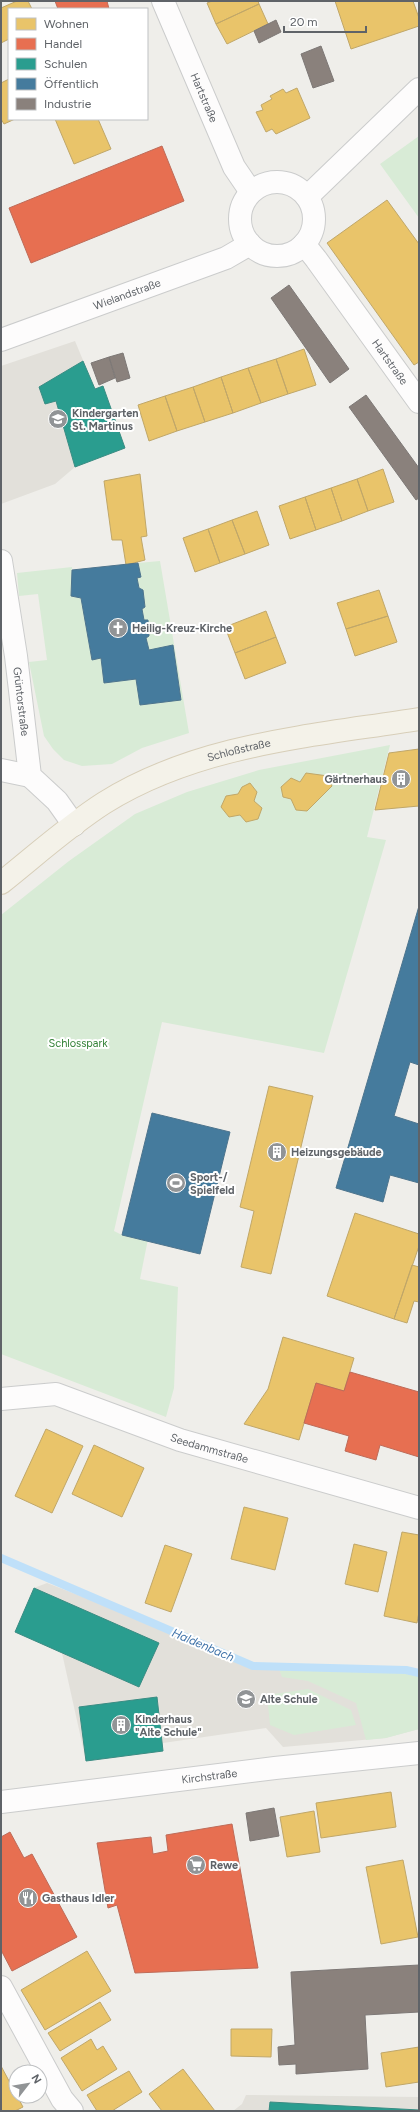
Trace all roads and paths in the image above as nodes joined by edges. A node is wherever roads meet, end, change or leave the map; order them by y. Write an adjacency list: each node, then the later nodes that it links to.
1 (163, 1): 3 (street, Hartstraße)
2 (419, 89): 4 (street)
3 (251, 192): 4 (street); 5 (street)
4 (308, 197): 6 (street)
5 (250, 244): 6 (street); 7 (street, Wielandstraße)
6 (304, 244): 8 (street, Hartstraße)
7 (1, 340)
8 (419, 402)
9 (1, 561): 12 (street, Grüntorstraße)
10 (419, 719): 13 (main road, Schloßstraße)
11 (1, 770): 12 (street)
12 (30, 776): 13 (street)
13 (74, 825): 14 (main road, Schloßstraße)
14 (1, 883)
15 (1, 1399): 16 (street, Seedammstraße)
16 (419, 1508)
17 (419, 1753): 18 (street, Kirchstraße)
18 (1, 1802)
19 (1, 1987): 20 (street)
20 (72, 2111)

